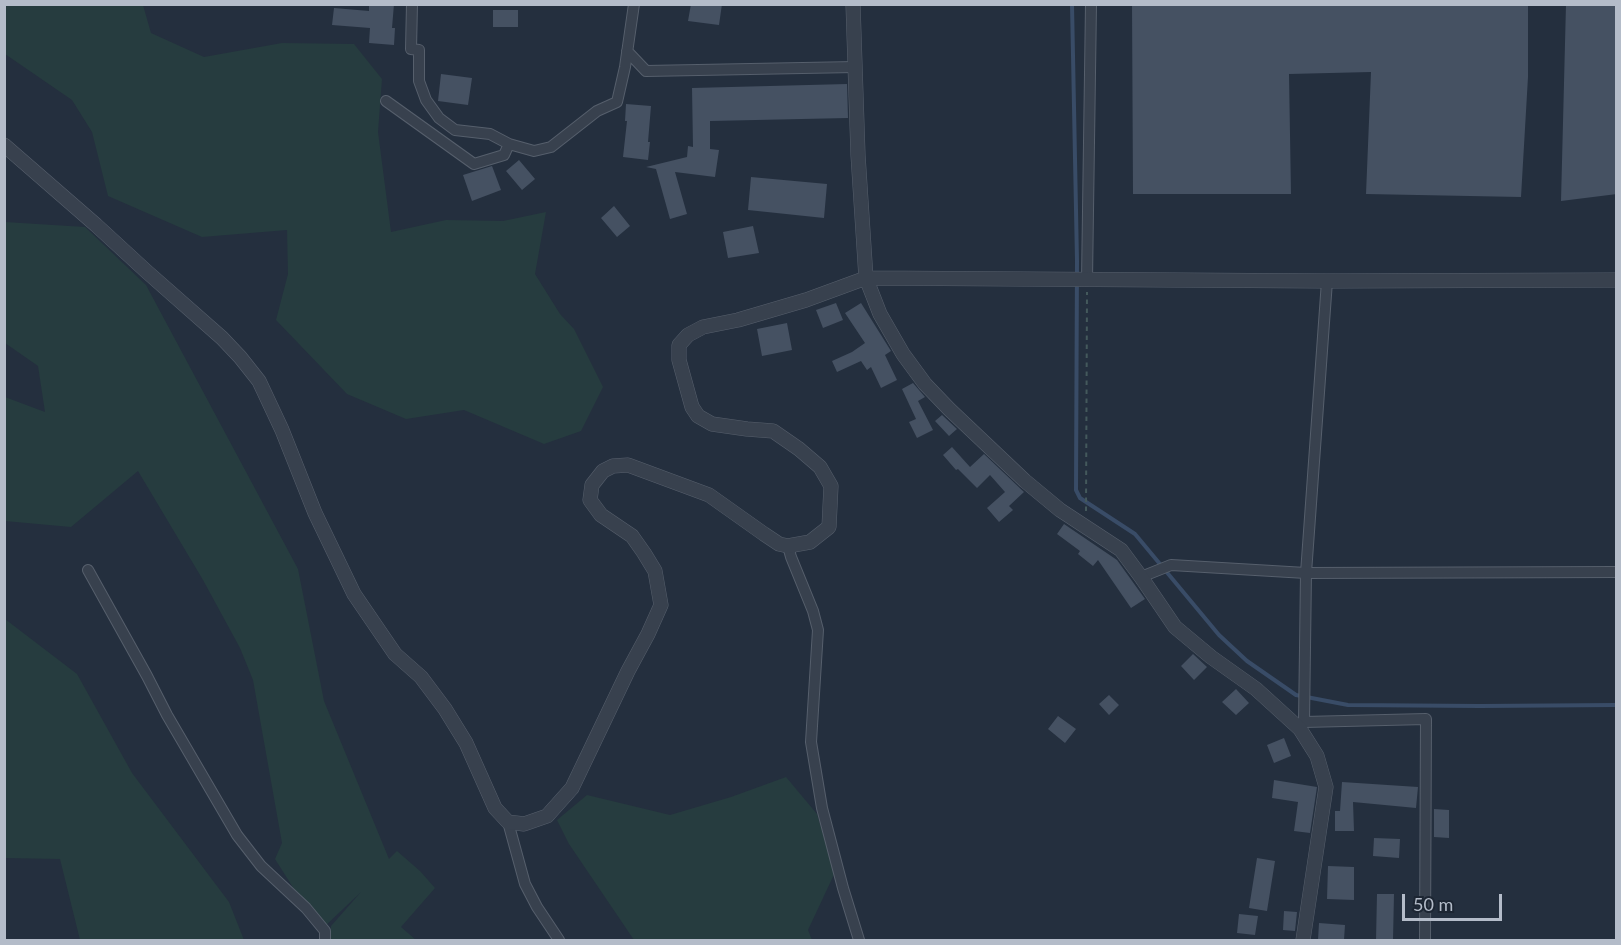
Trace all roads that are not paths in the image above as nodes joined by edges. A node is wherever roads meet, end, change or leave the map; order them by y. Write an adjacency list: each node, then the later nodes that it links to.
1 (412, 4): 8 (street)
2 (634, 4): 5 (street)
3 (853, 4): 6 (street)
4 (1091, 4): 11 (street)
5 (627, 51): 6 (street); 8 (street)
6 (855, 67): 10 (street)
7 (386, 101): 8 (street)
8 (509, 144)
9 (4, 145): 20 (street)
10 (866, 278): 11 (street); 14 (street); 18 (street)
11 (1087, 280): 13 (street)
12 (1617, 280): 13 (street)
13 (1327, 281): 17 (street)
14 (789, 546): 20 (street); 23 (street)
15 (88, 570): 21 (street)
16 (1617, 572): 17 (street)
17 (1306, 573): 18 (street); 19 (street)
18 (1145, 575): 19 (street)
19 (1302, 726): 24 (street); 25 (street)
20 (508, 822): 22 (street)
21 (325, 940)
22 (559, 940)
23 (859, 940)
24 (1303, 940)
25 (1425, 940)

